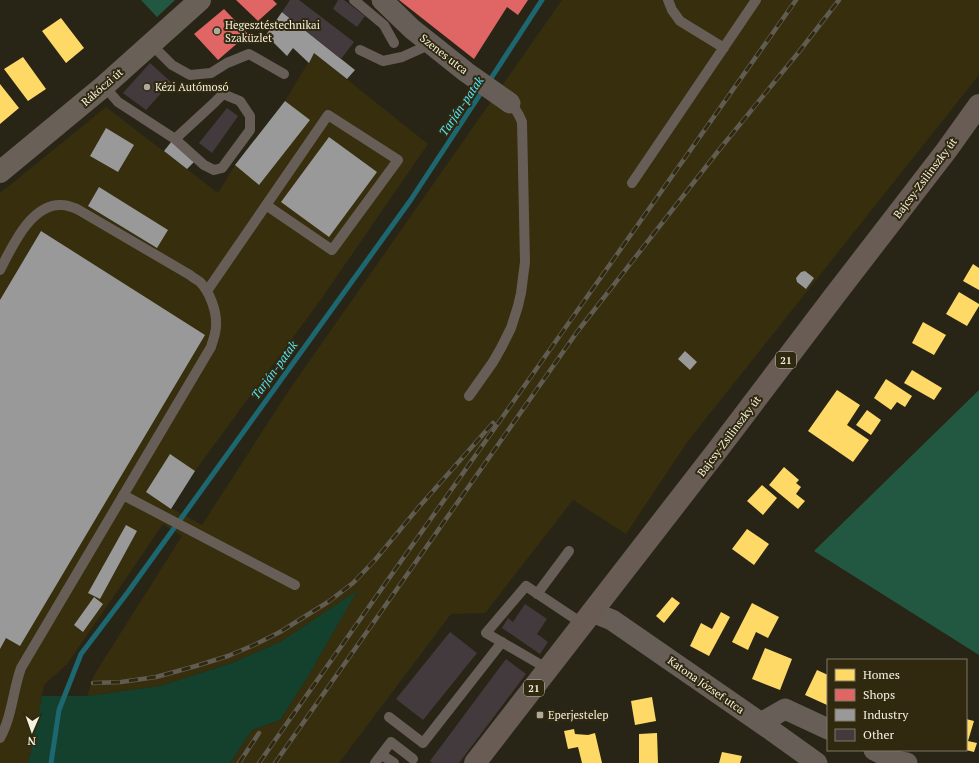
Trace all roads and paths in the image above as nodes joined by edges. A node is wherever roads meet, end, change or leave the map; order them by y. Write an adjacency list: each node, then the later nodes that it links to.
1 (200, 0): 7 (main road, Rákóczi út)
2 (354, 0): 6 (lane)
3 (382, 0): 8 (street, Szenes utca)
4 (668, 0): 9 (lane)
5 (756, 0): 9 (lane)
6 (394, 43)
7 (151, 44): 11 (lane); 12 (main road, Rákóczi út)
8 (431, 44): 10 (lane); 13 (street, Szenes utca)
9 (724, 48): 17 (lane)
10 (360, 50)
11 (284, 74)
12 (104, 86): 15 (lane); 16 (main road, Rákóczi út)
13 (510, 103): 21 (lane)
14 (979, 106): 26 (main road, Bajcsy-Zsilinszky út / 21)
15 (175, 139): 15 (lane)
16 (0, 172)
17 (632, 183)
18 (266, 205): 18 (lane); 20 (lane)
19 (0, 270): 20 (lane)
20 (206, 291): 22 (lane)
21 (469, 396)
22 (123, 495): 24 (lane); 32 (lane)
23 (570, 550): 25 (lane)
24 (295, 585)
25 (537, 594): 26 (lane); 27 (lane)
26 (587, 618): 28 (main road, Bajcsy-Zsilinszky út / 21); 30 (street, Katona József utca)
27 (502, 642): 28 (lane); 29 (lane)
28 (548, 669): 38 (main road, Bajcsy-Zsilinszky út / 21)
29 (389, 717)
30 (761, 723): 31 (street); 39 (street, Katona József utca)
31 (827, 729)
32 (0, 738)
33 (876, 751): 40 (street)
34 (382, 755): 35 (lane); 36 (lane); 37 (lane)
35 (413, 759)
36 (375, 763)
37 (394, 763)
38 (475, 763)
39 (817, 763)
40 (907, 763)

